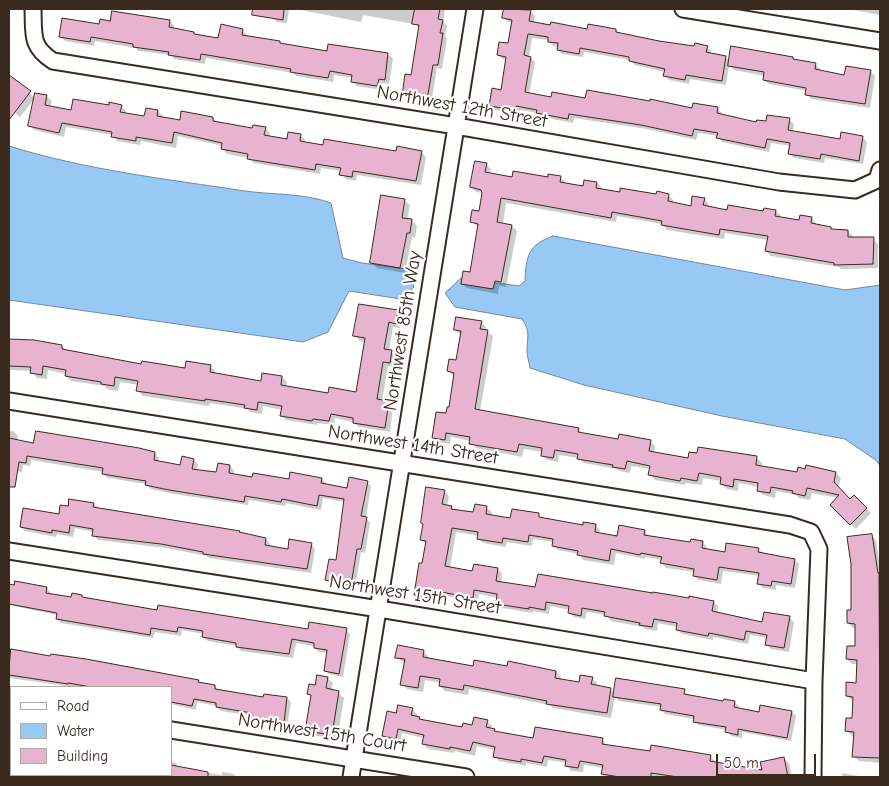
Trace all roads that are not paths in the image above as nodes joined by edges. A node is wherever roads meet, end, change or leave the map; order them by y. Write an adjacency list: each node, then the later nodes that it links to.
1 (33, 9): 5 (street, Northwest 12th Street)
2 (475, 9): 5 (street, Northwest 85th Way)
3 (683, 9): 4 (street)
4 (880, 41)
5 (456, 126): 6 (street, Northwest 12th Street); 8 (street, Northwest 85th Way)
6 (879, 175)
7 (9, 401): 8 (street, Northwest 14th Street)
8 (402, 464): 10 (street, Northwest 85th Way); 11 (street, Northwest 14th Street)
9 (9, 551): 10 (street, Northwest 15th Street)
10 (379, 609): 11 (street, Northwest 15th Street); 13 (street, Northwest 85th Way)
11 (814, 681): 16 (street)
12 (172, 730): 13 (street, Northwest 15th Court)
13 (354, 758): 14 (street, Northwest 85th Way); 15 (street, Northwest 15th Court)
14 (351, 777)
15 (466, 777)
16 (814, 777)

